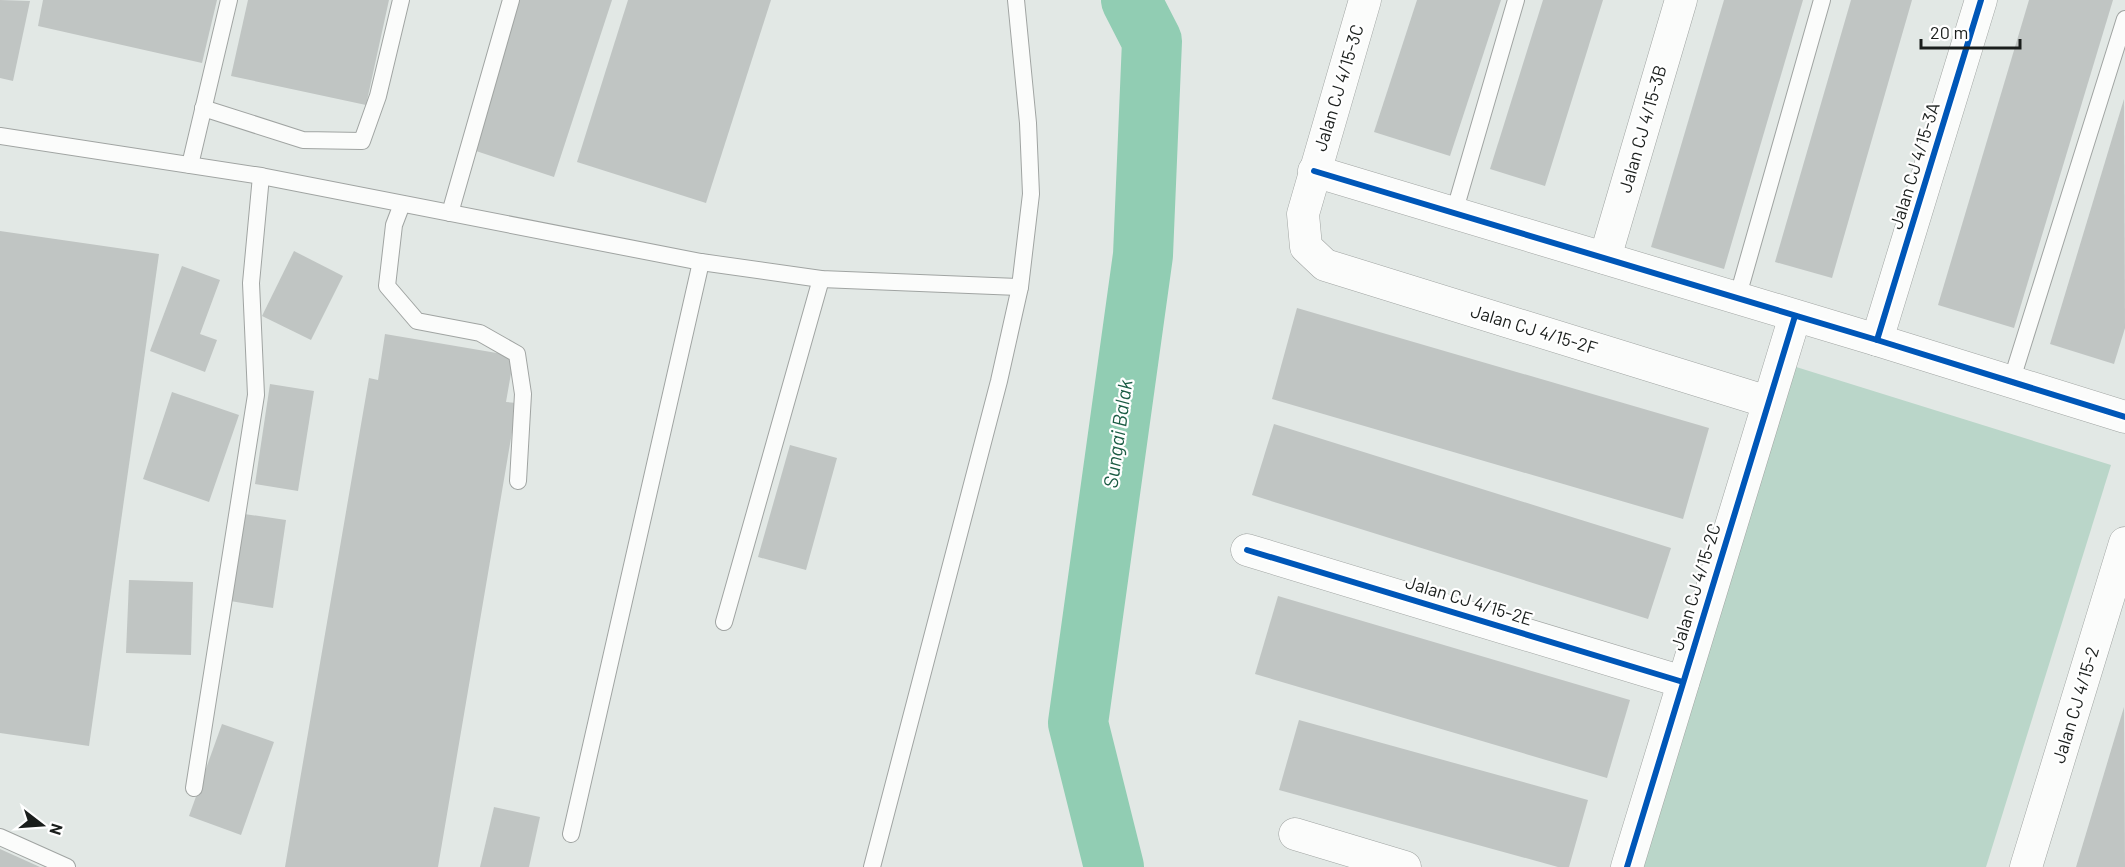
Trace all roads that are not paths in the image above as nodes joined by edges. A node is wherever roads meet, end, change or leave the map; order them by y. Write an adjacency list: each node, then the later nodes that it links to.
1 (229, 0): 11 (lane)
2 (401, 0): 11 (lane)
3 (511, 0): 17 (lane)
4 (1016, 0): 23 (lane)
5 (1365, 0): 14 (street, Jalan CJ 4/15-3C)
6 (1516, 0): 18 (lane)
7 (1681, 0): 20 (street, Jalan CJ 4/15-3B)
8 (1822, 0): 24 (lane)
9 (1981, 0): 26 (street, Jalan CJ 4/15-3A)
10 (2125, 19): 27 (lane)
11 (203, 108): 13 (lane)
12 (0, 136): 13 (lane)
13 (190, 165): 15 (lane)
14 (1314, 171): 18 (street); 19 (street, Jalan CJ 4/15-3C)
15 (261, 176): 16 (lane); 35 (lane)
16 (402, 204): 17 (lane); 30 (lane)
17 (450, 213): 21 (lane)
18 (1454, 213): 20 (street)
19 (1306, 247): 28 (street, Jalan CJ 4/15-2F)
20 (1605, 258): 24 (street)
21 (700, 262): 22 (lane); 36 (lane)
22 (821, 279): 23 (lane); 33 (lane)
23 (1020, 287): 40 (lane)
24 (1737, 299): 25 (street)
25 (1794, 316): 26 (street); 28 (street, Jalan CJ 4/15-2C)
26 (1877, 340): 27 (street)
27 (2011, 382): 29 (street)
28 (1768, 402): 34 (street, Jalan CJ 4/15-2C)
29 (2125, 417)
30 (518, 481)
31 (2125, 543): 43 (street, Jalan CJ 4/15-2)
32 (1247, 550): 34 (street, Jalan CJ 4/15-2E)
33 (724, 622)
34 (1683, 682): 42 (street, Jalan CJ 4/15-2C)
35 (194, 788)
36 (571, 834)
37 (1295, 834): 41 (street)
38 (0, 837): 39 (lane)
39 (67, 867)
40 (872, 867)
41 (1405, 867)
42 (1627, 867)
43 (2026, 867)

